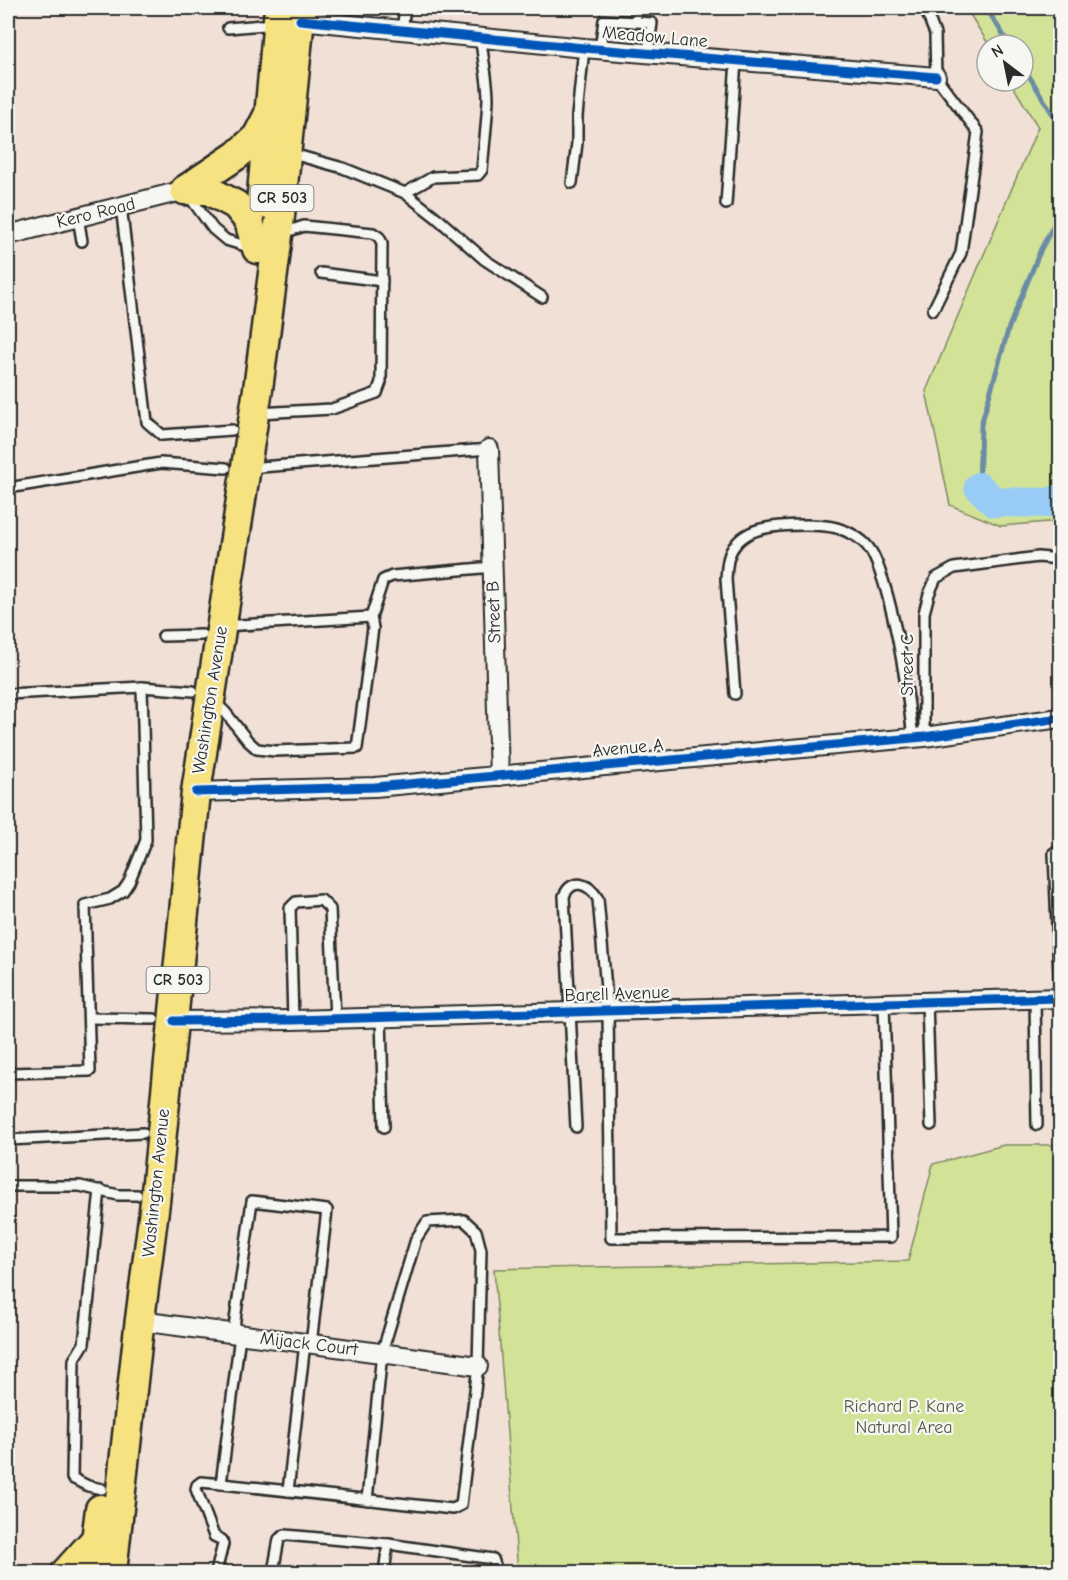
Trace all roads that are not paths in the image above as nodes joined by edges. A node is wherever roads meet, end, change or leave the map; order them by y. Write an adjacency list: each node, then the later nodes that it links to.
1 (405, 8): 7 (lane)
2 (637, 8): 5 (lane)
3 (925, 8): 12 (lane)
4 (289, 15): 6 (lane); 7 (street, Meadow Lane); 13 (main road, Washington Avenue / CR 503); 14 (main road, Washington Avenue / CR 503)
5 (635, 22): 9 (lane); 10 (lane)
6 (228, 28)
7 (402, 30): 8 (street, Meadow Lane)
8 (482, 38): 9 (street, Meadow Lane); 17 (lane)
9 (592, 48): 10 (street, Meadow Lane); 15 (lane)
10 (648, 53): 11 (street, Meadow Lane)
11 (735, 61): 12 (street, Meadow Lane); 18 (lane)
12 (936, 77): 27 (lane)
13 (270, 112): 16 (main road); 23 (main road, Washington Avenue / CR 503)
14 (286, 152): 17 (lane); 23 (main road, Washington Avenue / CR 503)
15 (572, 183)
16 (185, 190): 19 (street, Kero Road); 23 (main road)
17 (405, 192): 26 (lane)
18 (726, 204)
19 (121, 206): 20 (street, Kero Road); 28 (lane)
20 (78, 217): 21 (street, Kero Road); 22 (lane)
21 (8, 235)
22 (82, 241)
23 (268, 242): 25 (lane); 28 (main road, Washington Avenue / CR 503)
24 (321, 273): 25 (lane)
25 (382, 281): 28 (lane)
26 (542, 297)
27 (933, 310)
28 (243, 422): 30 (main road, Washington Avenue / CR 503)
29 (489, 449): 30 (lane); 33 (street, Street B)
30 (236, 468): 31 (lane); 35 (main road, Washington Avenue / CR 503)
31 (8, 488)
32 (1060, 559): 42 (lane, Street C)
33 (493, 567): 34 (lane); 43 (street, Street B)
34 (371, 616): 35 (lane); 39 (lane)
35 (211, 631): 36 (lane); 39 (main road, Washington Avenue / CR 503)
36 (163, 636)
37 (142, 687): 38 (lane); 39 (lane); 53 (lane)
38 (8, 694)
39 (202, 694): 44 (main road, Washington Avenue / CR 503); 55 (main road, Washington Avenue / CR 503)
40 (735, 694): 42 (lane)
41 (1060, 718): 42 (street, Avenue A)
42 (919, 738): 43 (street, Avenue A)
43 (500, 776): 44 (street, Avenue A)
44 (196, 792): 55 (main road, Washington Avenue / CR 503)
45 (1060, 851): 46 (lane)
46 (1060, 998): 47 (street, Barell Avenue)
47 (1035, 999): 48 (street, Barell Avenue); 59 (lane)
48 (927, 1002): 49 (street, Barell Avenue); 58 (lane)
49 (884, 1004): 50 (street, Barell Avenue); 50 (lane)
50 (608, 1011): 51 (street, Barell Avenue); 51 (lane)
51 (569, 1012): 52 (street, Barell Avenue); 60 (lane)
52 (381, 1017): 54 (street, Barell Avenue); 61 (lane)
53 (89, 1018): 55 (lane); 57 (lane)
54 (334, 1018): 56 (street, Barell Avenue); 56 (lane)
55 (164, 1020): 56 (street, Barell Avenue); 62 (main road, Washington Avenue / CR 503); 67 (main road, Washington Avenue / CR 503)
56 (293, 1020)
57 (8, 1073)
58 (931, 1125)
59 (1037, 1125)
60 (576, 1126)
61 (384, 1127)
62 (143, 1133): 63 (lane); 66 (main road, Washington Avenue / CR 503)
63 (8, 1140)
64 (8, 1186): 65 (lane)
65 (100, 1190): 66 (lane); 73 (lane)
66 (137, 1195): 73 (main road, Washington Avenue / CR 503)
67 (140, 1321): 68 (street, Mijack Court); 80 (main road, Washington Avenue / CR 503)
68 (236, 1334): 69 (street, Mijack Court); 69 (lane); 72 (lane)
69 (308, 1344): 70 (street, Mijack Court); 74 (lane)
70 (382, 1353): 71 (street, Mijack Court); 71 (lane); 75 (lane)
71 (478, 1366): 75 (lane)
72 (221, 1484): 74 (lane); 81 (lane)
73 (102, 1489): 76 (main road, Washington Avenue / CR 503)
74 (288, 1491): 75 (lane)
75 (367, 1500)
76 (96, 1539): 78 (main road); 79 (main road, Washington Avenue / CR 503)
77 (388, 1544): 82 (lane); 83 (lane); 84 (lane)
78 (66, 1572)
79 (92, 1572)
80 (112, 1572)
81 (216, 1572)
82 (273, 1572)
83 (384, 1572)
84 (494, 1572)

